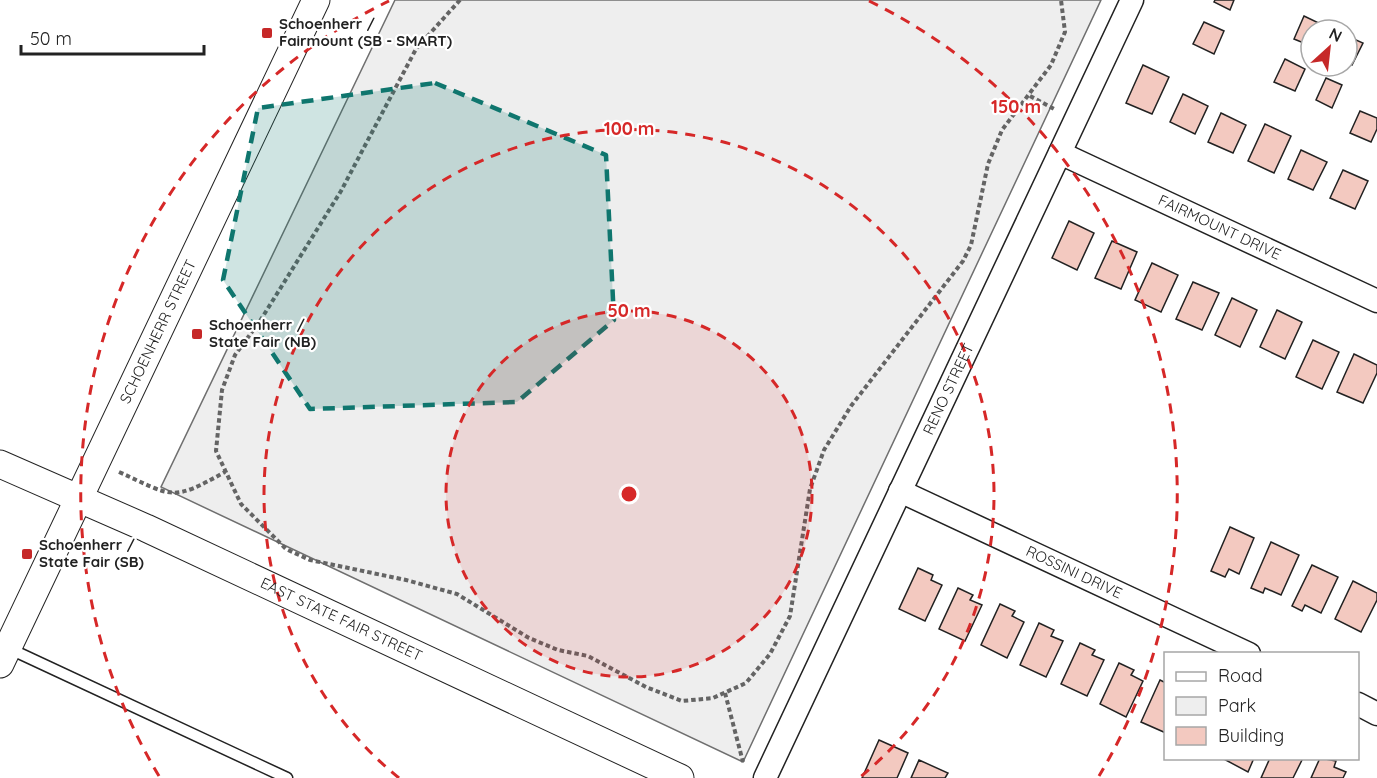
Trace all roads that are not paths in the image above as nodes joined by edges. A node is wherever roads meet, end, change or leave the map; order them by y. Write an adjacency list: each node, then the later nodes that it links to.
1 (316, 0): 7 (street, SCHOENHERR STREET)
2 (1132, 0): 3 (street, RENO STREET)
3 (1060, 153): 4 (street, FAIRMOUNT DRIVE); 6 (street, RENO STREET)
4 (1377, 301)
5 (0, 464): 7 (street, EAST STATE FAIR STREET)
6 (900, 491): 9 (street, ROSSINI DRIVE); 14 (street, RENO STREET)
7 (79, 498): 8 (street, SCHOENHERR STREET); 13 (street, EAST STATE FAIR STREET)
8 (3, 652): 12 (lane)
9 (1245, 652)
10 (1359, 705): 11 (street)
11 (1377, 714)
12 (287, 778)
13 (680, 778)
14 (765, 778)

